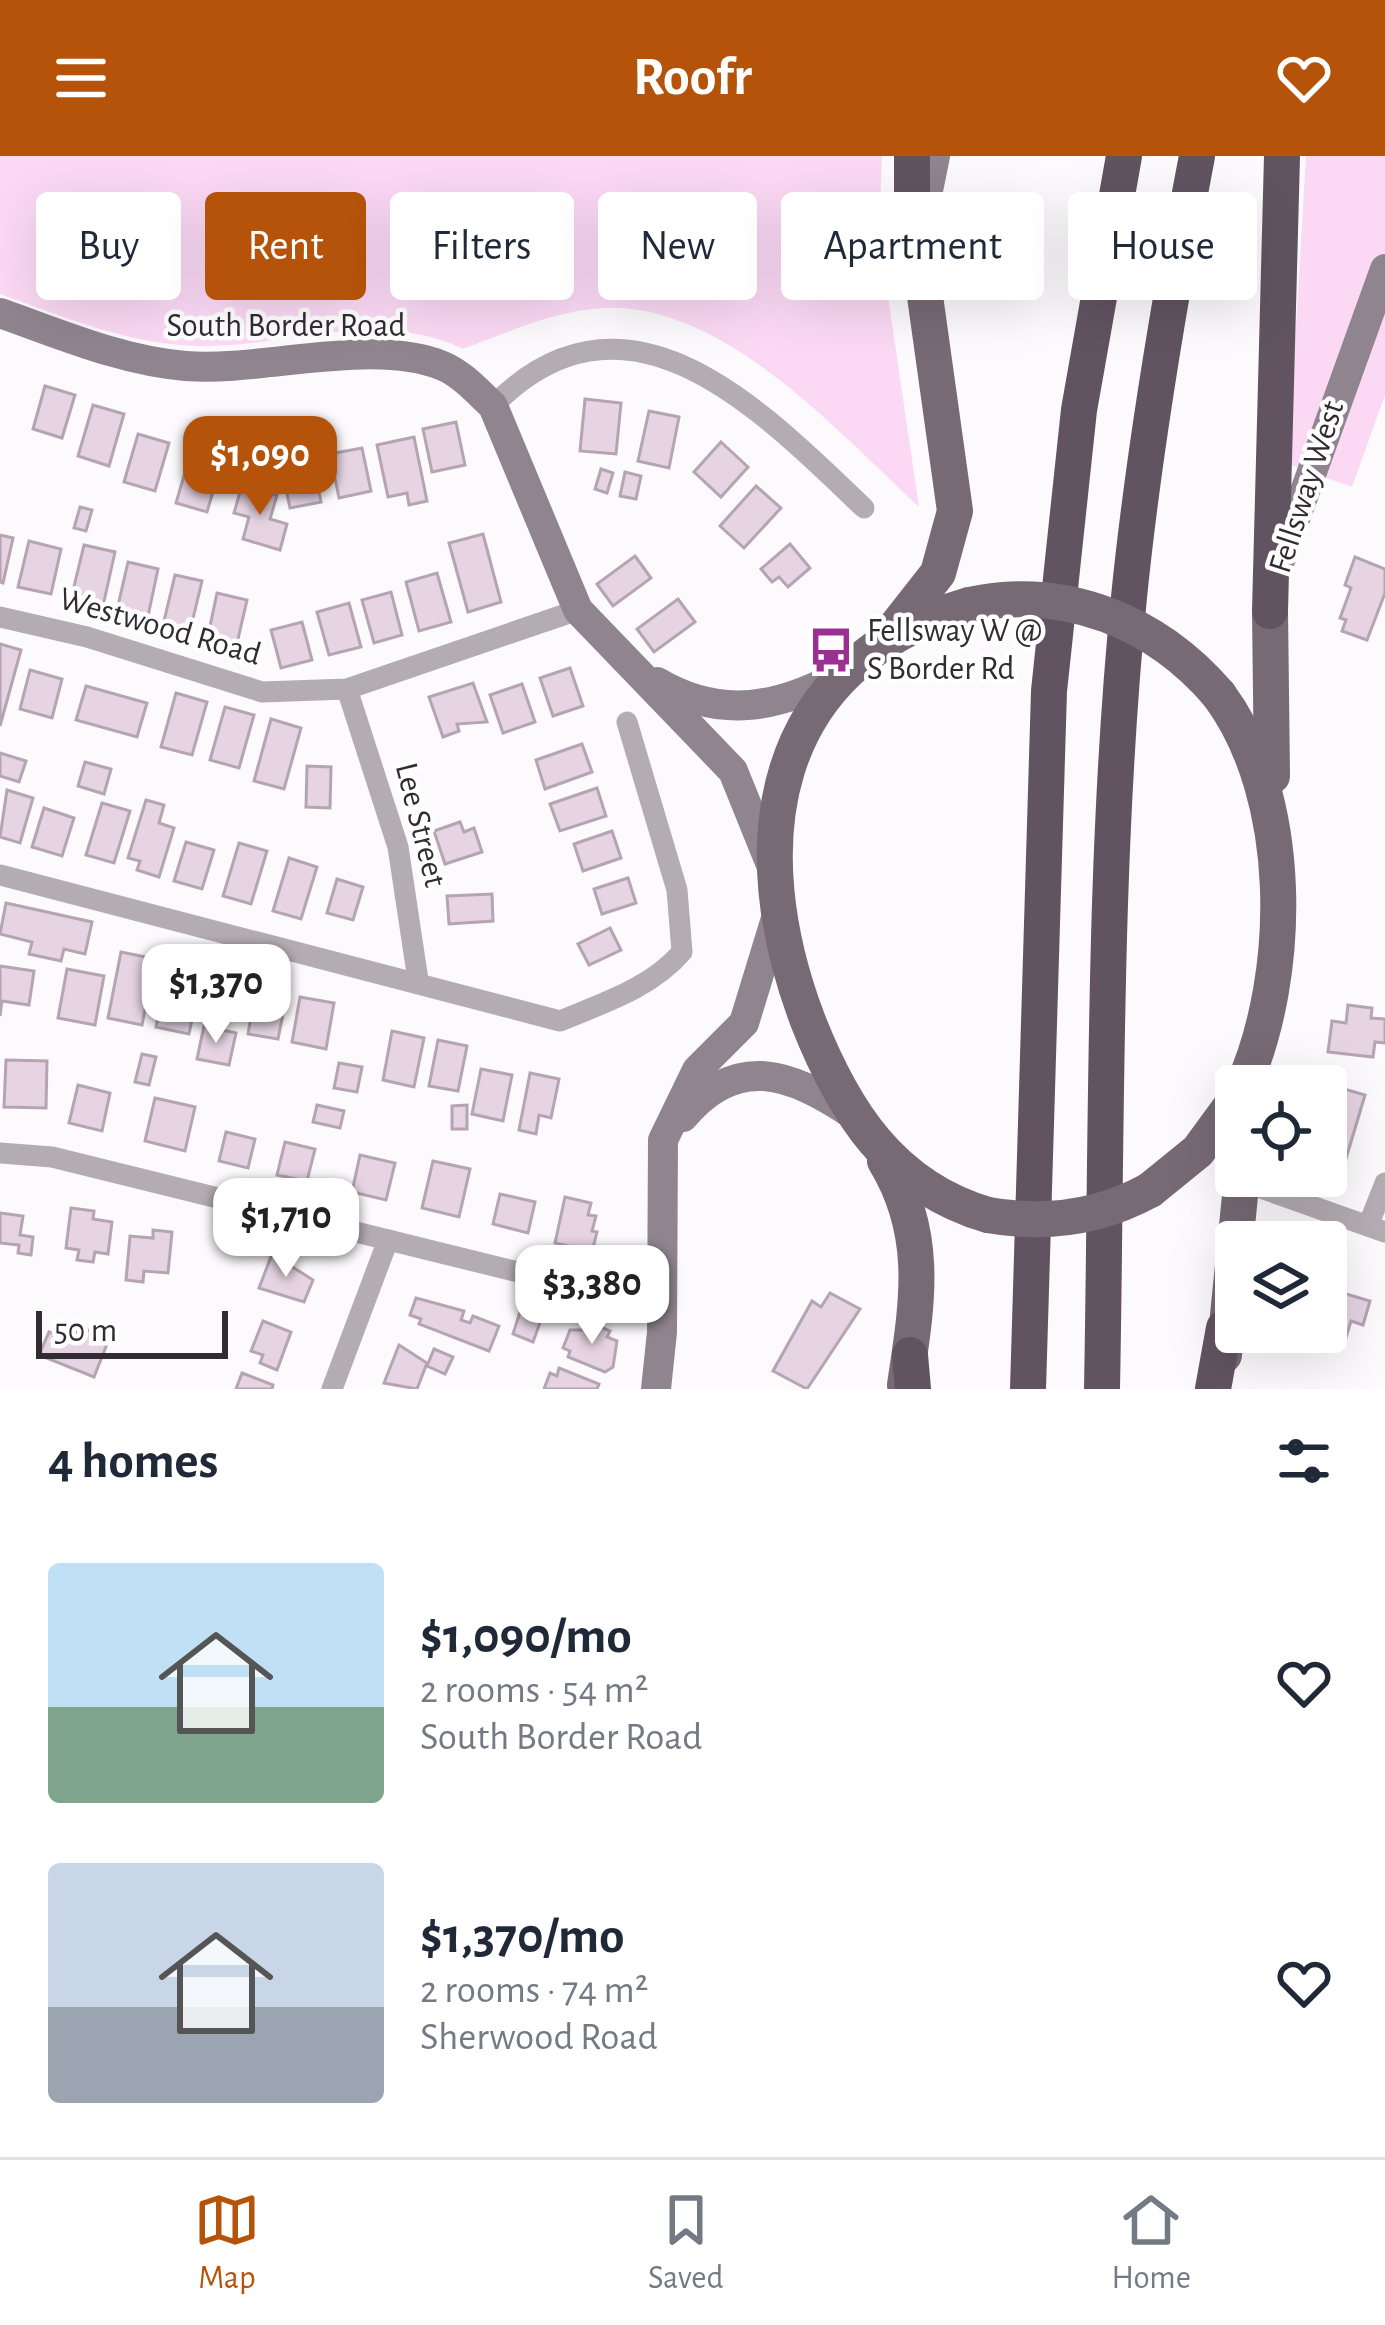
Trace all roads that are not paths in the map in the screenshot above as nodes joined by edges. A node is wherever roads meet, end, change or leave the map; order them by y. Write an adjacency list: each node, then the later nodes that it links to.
1 (912, 156): 6 (highway)
2 (935, 156): 7 (main road)
3 (1124, 156): 44 (highway)
4 (1197, 156): 45 (highway)
5 (1282, 156): 14 (highway)
6 (912, 192)
7 (928, 192)
8 (1383, 282): 14 (main road, Fellsway West)
9 (926, 300): 16 (main road)
10 (0, 313): 11 (main road, South Border Road)
11 (493, 406): 12 (street); 13 (main road, South Border Road)
12 (864, 508)
13 (578, 610): 17 (main road, South Border Road); 19 (street, Westwood Road)
14 (1270, 611): 21 (main road, Fellsway West)
15 (0, 617): 19 (street, Westwood Road)
16 (880, 645): 18 (main road); 21 (main road, bridge)
17 (632, 666): 18 (main road, South Border Road); 22 (main road, South Border Road)
18 (851, 669): 22 (main road)
19 (347, 689): 25 (street, Lee Street)
20 (627, 722): 25 (street)
21 (1276, 857): 26 (main road)
22 (772, 871): 24 (main road)
23 (0, 875): 25 (street)
24 (778, 912): 29 (main road); 31 (main road)
25 (418, 980)
26 (1267, 1000): 27 (main road); 28 (main road)
27 (1249, 1065)
28 (1258, 1065)
29 (853, 1114): 31 (main road); 32 (main road)
30 (1215, 1128): 32 (main road, bridge)
31 (663, 1140): 38 (main road)
32 (880, 1151): 41 (main road)
33 (0, 1153): 37 (street)
34 (1385, 1184): 36 (street)
35 (1291, 1197): 36 (street)
36 (1377, 1229)
37 (388, 1240): 38 (street); 42 (street)
38 (663, 1299): 43 (main road)
39 (1219, 1353): 46 (highway)
40 (1224, 1353): 47 (main road)
41 (909, 1378)
42 (332, 1389)
43 (656, 1389)
44 (1028, 1389)
45 (1102, 1389)
46 (1213, 1389)
47 (1225, 1389)

